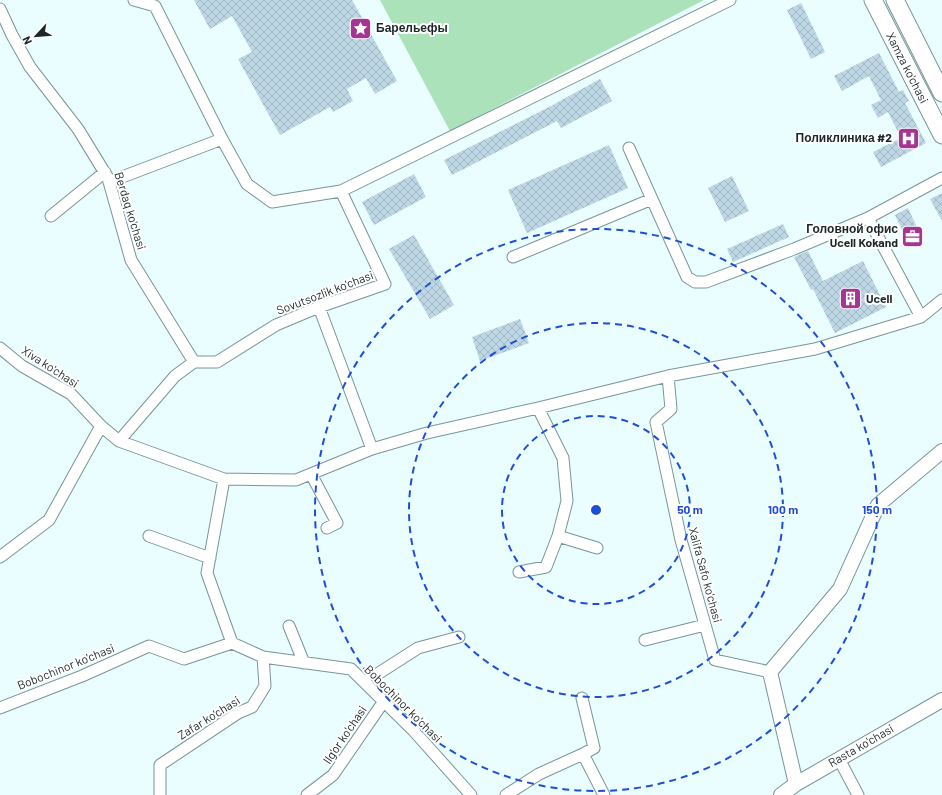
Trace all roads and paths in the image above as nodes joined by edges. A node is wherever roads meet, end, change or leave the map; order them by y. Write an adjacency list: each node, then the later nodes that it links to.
1 (134, 0): 8 (street)
2 (730, 0): 13 (street)
3 (873, 0): 7 (main road, Xamza ko'chasi)
4 (895, 0): 6 (main road, Xamza ko'chasi)
5 (0, 9): 10 (street, Berdaq ko'chasi)
6 (942, 93)
7 (942, 135)
8 (222, 140): 12 (street); 13 (street)
9 (629, 148): 14 (street)
10 (104, 172): 12 (street, Berdaq ko'chasi); 15 (street)
11 (942, 178): 16 (street)
12 (109, 182): 22 (street, Berdaq ko'chasi)
13 (341, 191): 19 (street, Sovutsozlik ko'chasi)
14 (652, 199): 16 (street); 17 (street)
15 (51, 216)
16 (868, 218): 20 (street)
17 (513, 256)
18 (942, 300): 20 (street)
19 (319, 307): 22 (street, Sovutsozlik ko'chasi); 27 (street)
20 (921, 317): 23 (street, Xiva ko'chasi)
21 (0, 348): 25 (street, Xiva ko'chasi)
22 (194, 362): 26 (street)
23 (668, 376): 24 (street, Xiva ko'chasi); 38 (street, Xalifa Safo ko'chasi)
24 (538, 408): 27 (street, Xiva ko'chasi); 33 (street)
25 (101, 426): 26 (street, Xiva ko'chasi); 35 (street)
26 (119, 441): 30 (street, Xiva ko'chasi)
27 (372, 449): 29 (street, Xiva ko'chasi)
28 (942, 451): 45 (street)
29 (311, 474): 30 (street, Xiva ko'chasi); 31 (street)
30 (224, 479): 36 (street)
31 (327, 528)
32 (149, 536): 36 (street)
33 (558, 536): 34 (street); 37 (street)
34 (597, 548)
35 (0, 558)
36 (210, 558): 42 (street)
37 (520, 572)
38 (705, 625): 41 (street); 45 (street, Xalifa Safo ko'chasi)
39 (289, 626): 44 (street)
40 (459, 637): 46 (street)
41 (645, 640)
42 (232, 643): 43 (street, Bobochinor ko'chasi); 50 (street, Bobochinor ko'chasi)
43 (263, 657): 44 (street, Bobochinor ko'chasi); 54 (street, Zafar ko'chasi)
44 (304, 663): 46 (street, Bobochinor ko'chasi)
45 (770, 672): 53 (street)
46 (364, 682): 49 (street, Bobochinor ko'chasi)
47 (582, 698): 51 (street)
48 (942, 700): 52 (street, Rasta ko'chasi)
49 (384, 701): 55 (street, Ilg'or ko'chasi); 56 (street, Bobochinor ko'chasi)
50 (0, 708)
51 (583, 754): 57 (street); 58 (street)
52 (839, 759): 53 (street, Rasta ko'chasi); 60 (street)
53 (796, 784): 59 (street, Rasta ko'chasi)
54 (160, 795)
55 (307, 795)
56 (471, 795)
57 (506, 795)
58 (604, 795)
59 (781, 795)
60 (858, 795)

